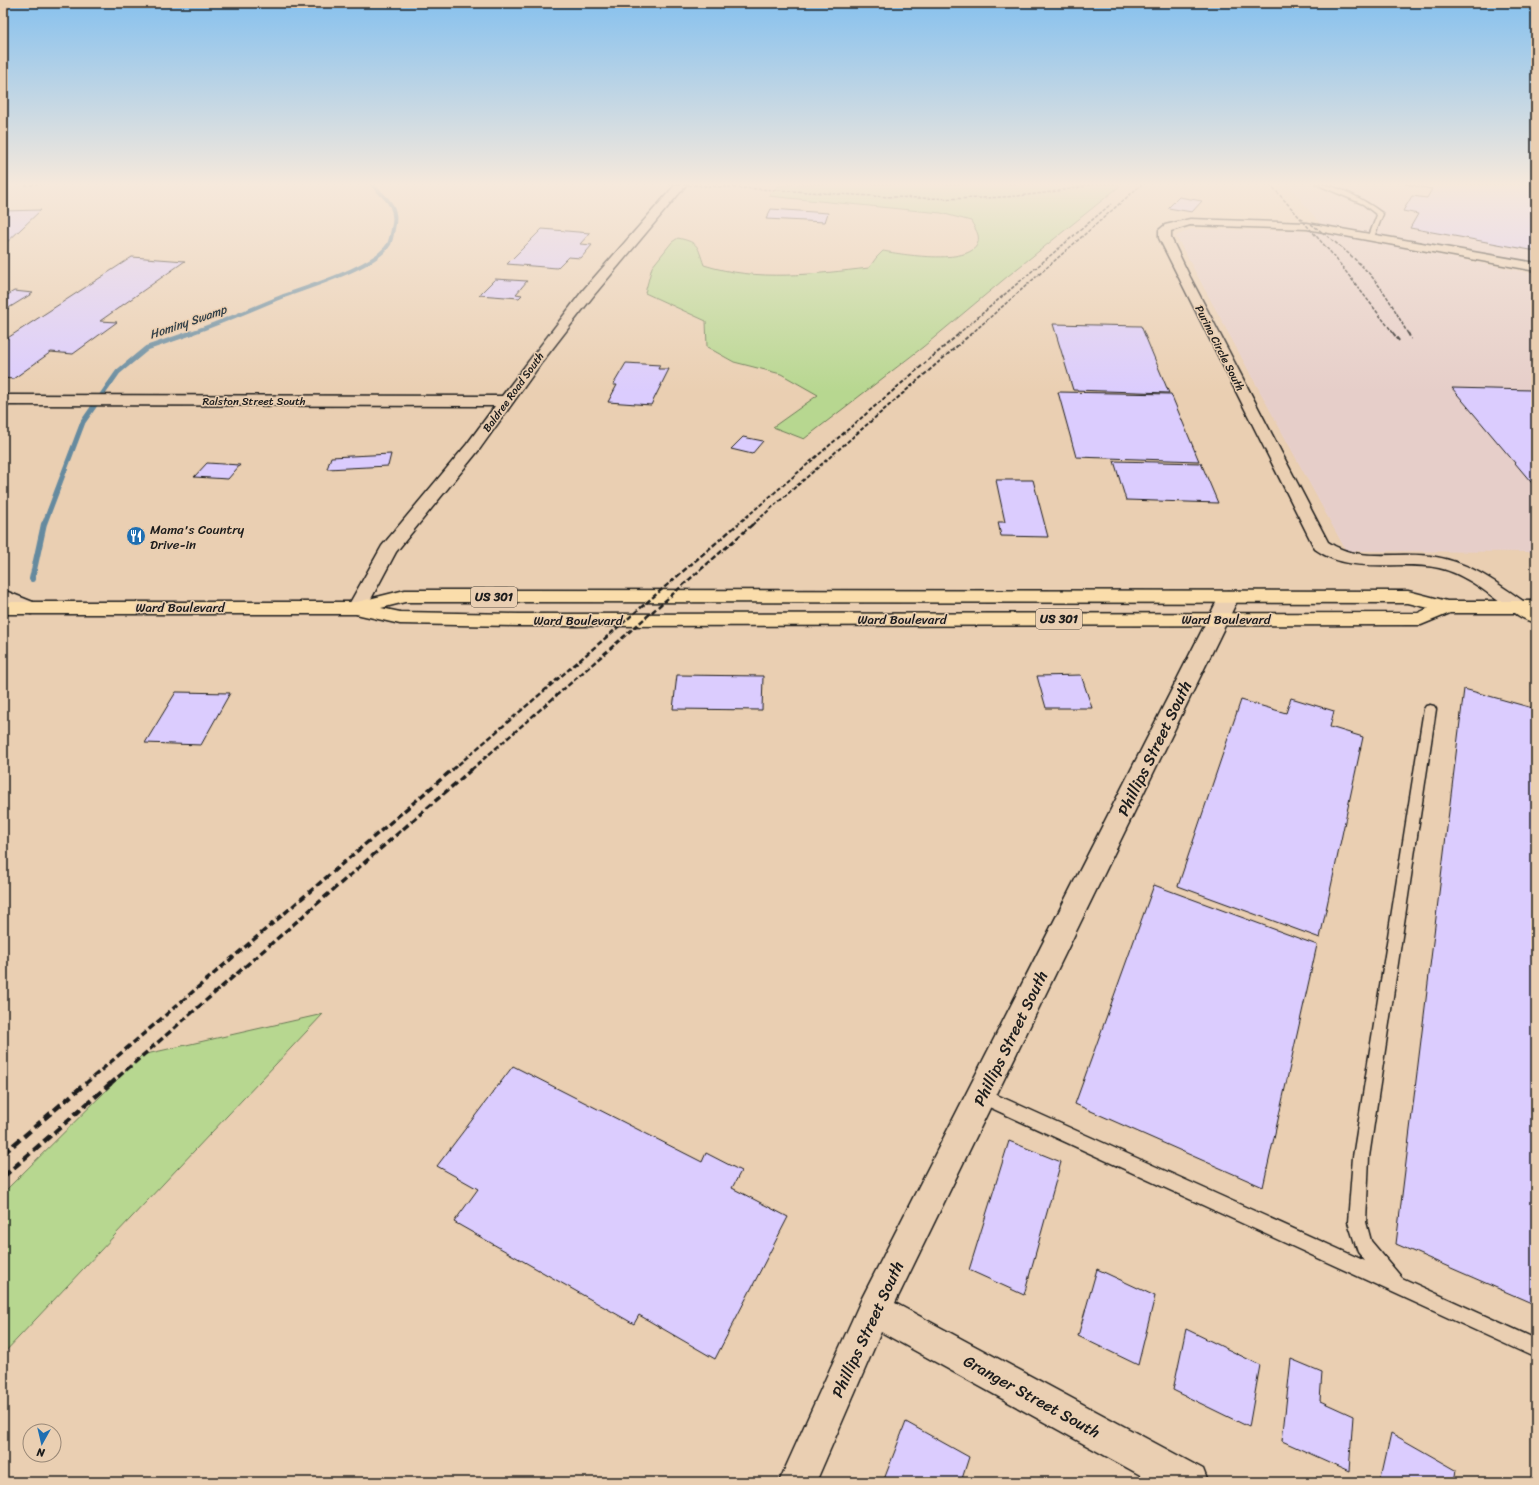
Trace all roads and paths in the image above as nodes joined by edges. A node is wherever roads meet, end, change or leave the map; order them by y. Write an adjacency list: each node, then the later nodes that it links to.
1 (622, 253): 6 (street, Baldree Road South)
2 (1172, 253): 8 (street, Purina Circle South)
3 (1464, 253): 4 (street, Purina Circle South)
4 (1536, 267)
5 (3, 400): 6 (street, Ralston Street South)
6 (506, 401): 11 (street, Baldree Road South)
7 (3, 596): 10 (street)
8 (1527, 607): 12 (main road, Ward Boulevard / US 301); 13 (main road)
9 (3, 608): 10 (main road, Ward Boulevard)
10 (31, 608): 11 (main road, Ward Boulevard)
11 (357, 608): 12 (main road, Ward Boulevard / US 301)
12 (1224, 608): 15 (street, Phillips Street South)
13 (1536, 617)
14 (1430, 709): 16 (lane)
15 (982, 1096): 16 (lane); 17 (street, Phillips Street South)
16 (1396, 1284): 18 (lane)
17 (874, 1310): 19 (street, Phillips Street South); 20 (street, Granger Street South)
18 (1536, 1349)
19 (797, 1482)
20 (1190, 1482)

